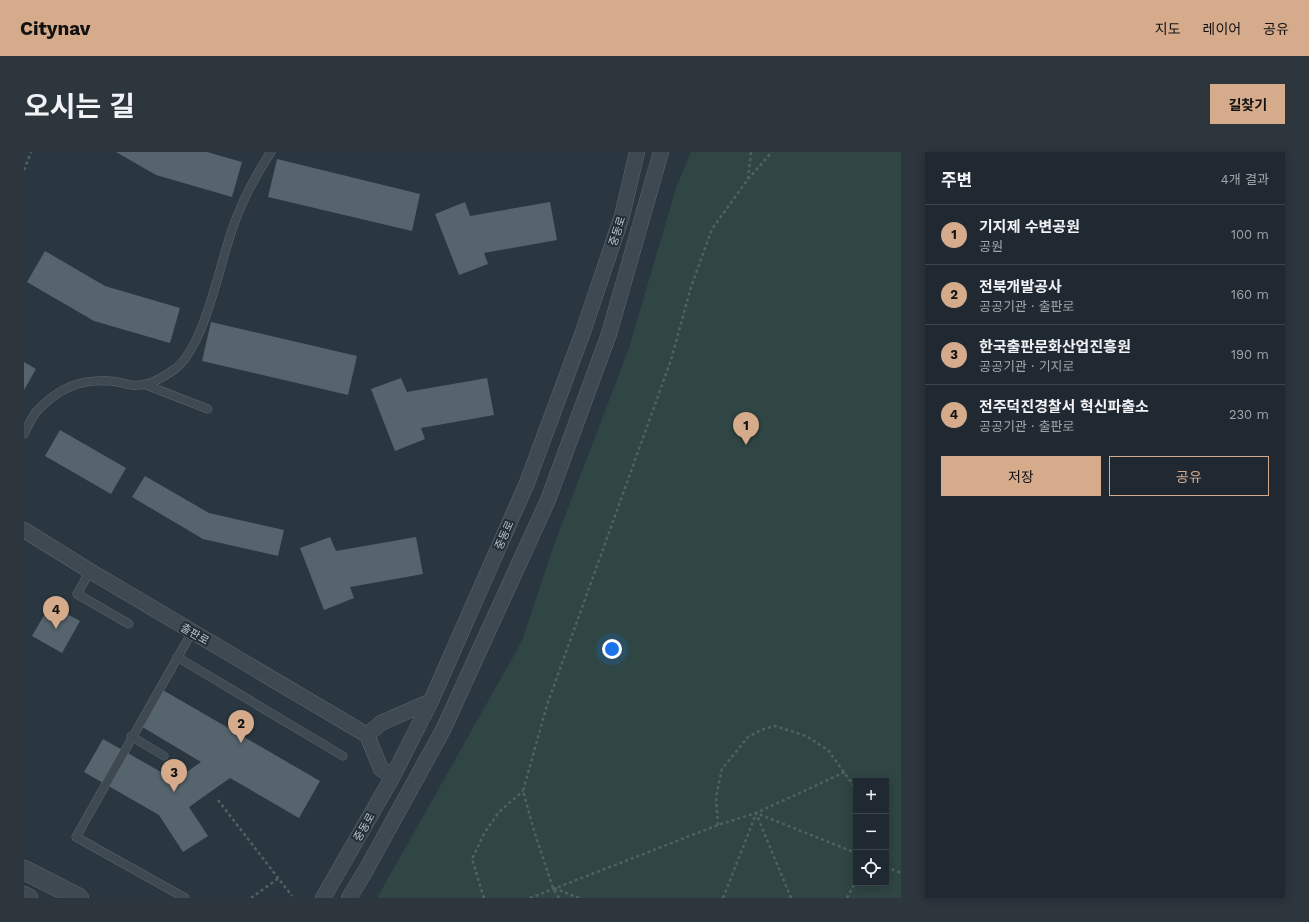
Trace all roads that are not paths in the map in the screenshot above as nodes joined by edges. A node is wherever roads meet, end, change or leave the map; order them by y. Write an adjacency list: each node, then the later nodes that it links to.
1 (271, 152): 4 (lane)
2 (637, 152): 12 (street, 중동로)
3 (661, 152): 24 (street, 중동로)
4 (146, 385): 5 (lane); 6 (lane)
5 (208, 409)
6 (24, 434)
7 (24, 530): 8 (street, 출판로)
8 (90, 571): 9 (lane); 10 (street, 출판로)
9 (129, 624)
10 (192, 632): 11 (lane); 13 (street, 출판로)
11 (178, 657): 14 (lane); 16 (lane)
12 (431, 701): 13 (street); 17 (street, 중동로)
13 (367, 734): 17 (street)
14 (131, 736): 15 (lane); 22 (lane)
15 (164, 756)
16 (344, 756)
17 (393, 776): 23 (street, 중동로)
18 (24, 870): 21 (street)
19 (24, 896): 20 (street)
20 (28, 898)
21 (79, 898)
22 (185, 898)
23 (323, 898)
24 (349, 898)

